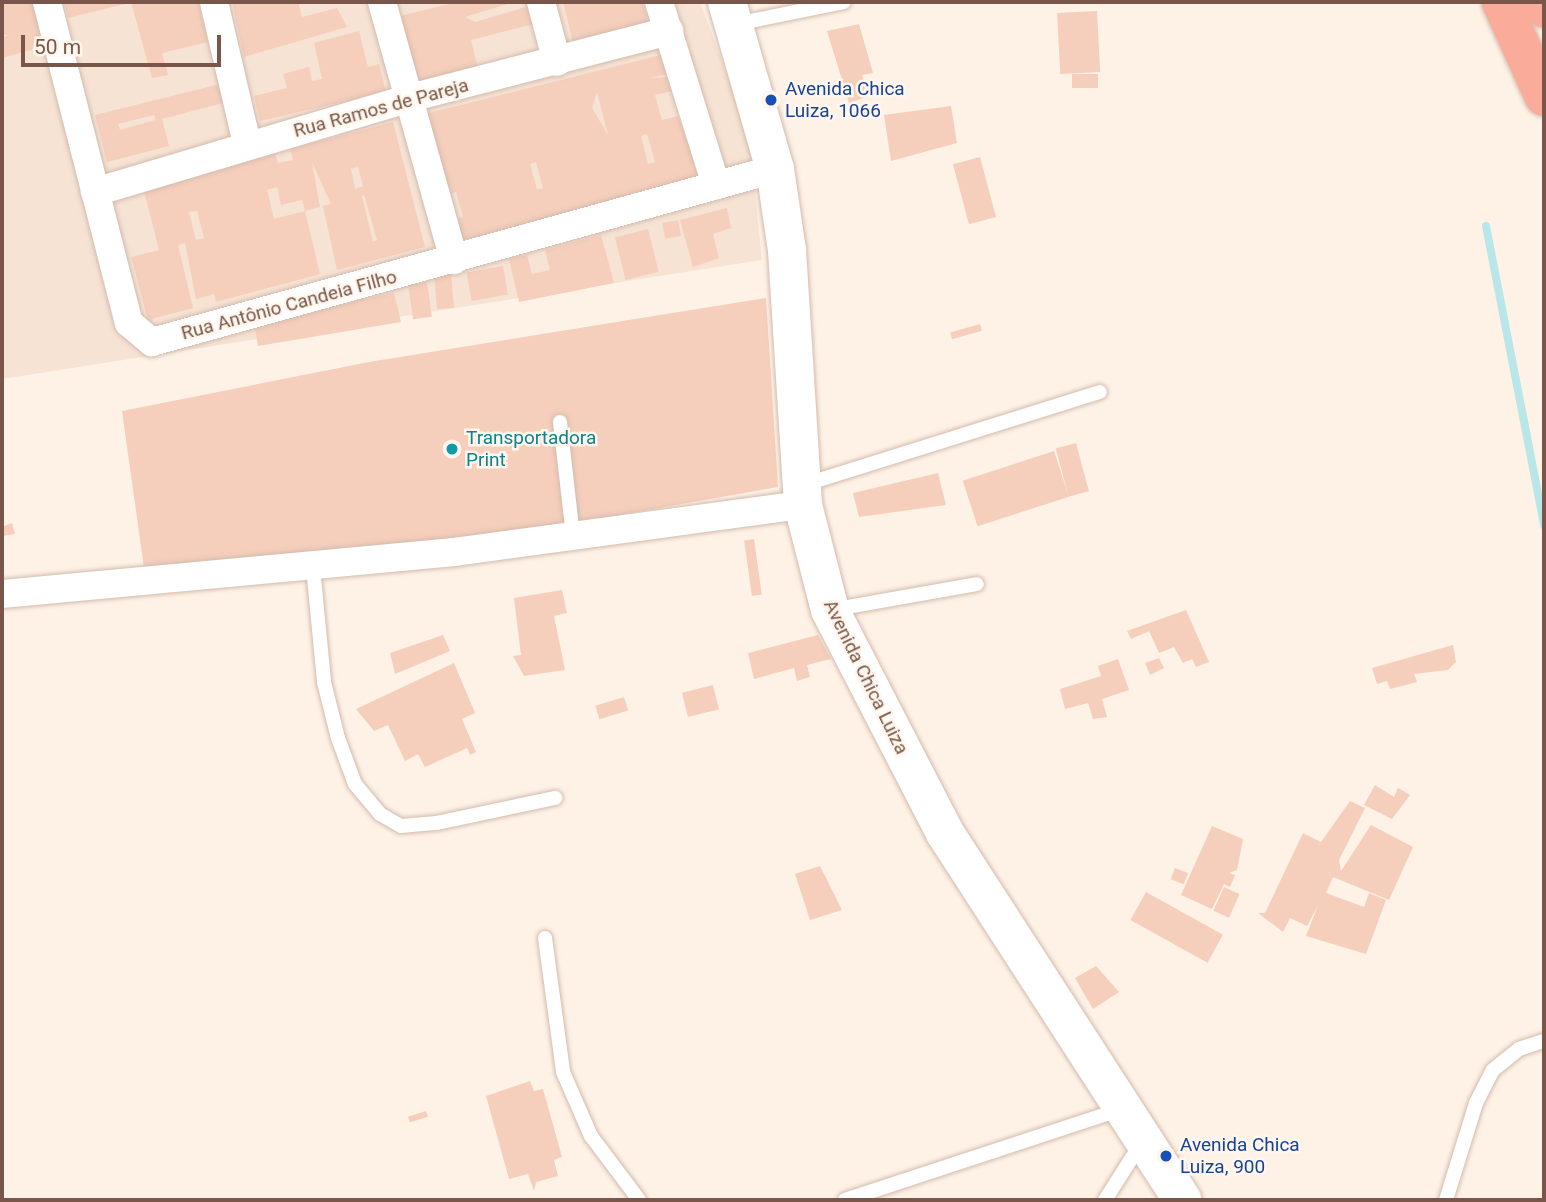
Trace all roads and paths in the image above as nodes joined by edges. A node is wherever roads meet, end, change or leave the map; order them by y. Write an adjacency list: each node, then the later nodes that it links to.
1 (47, 2): 18 (street, Rua Antônio Candeia Filho)
2 (214, 2): 15 (street)
3 (382, 2): 14 (street)
4 (541, 2): 12 (street)
5 (659, 2): 11 (street)
6 (844, 2): 10 (lane)
7 (1501, 2): 13 (highway)
8 (1542, 2): 9 (highway)
9 (1544, 8)
10 (731, 13): 16 (main road, Avenida Chica Luiza)
11 (669, 31): 12 (street, Rua Ramos de Pareja); 17 (street)
12 (557, 62): 14 (street, Rua Ramos de Pareja)
13 (1544, 97)
14 (406, 99): 15 (street, Rua Ramos de Pareja); 19 (street)
15 (247, 144): 18 (street, Rua Ramos de Pareja)
16 (775, 170): 17 (street, Rua Antônio Candeia Filho); 22 (main road, Avenida Chica Luiza)
17 (716, 186): 19 (street, Rua Antônio Candeia Filho)
18 (95, 192): 19 (street, Rua Antônio Candeia Filho)
19 (454, 260)
20 (1100, 392): 22 (lane)
21 (560, 422): 23 (lane)
22 (803, 495): 23 (street); 27 (main road, Avenida Chica Luiza)
23 (573, 536): 24 (street)
24 (313, 566): 26 (street); 28 (lane)
25 (977, 584): 27 (lane)
26 (2, 594)
27 (830, 610): 31 (main road, Avenida Chica Luiza)
28 (555, 798)
29 (545, 938): 33 (lane)
30 (1544, 1041): 37 (lane)
31 (1118, 1110): 32 (main road, Avenida Chica Luiza); 34 (lane)
32 (1142, 1142): 35 (lane); 36 (main road, Avenida Chica Luiza)
33 (639, 1200)
34 (845, 1200)
35 (1105, 1200)
36 (1182, 1200)
37 (1446, 1200)

